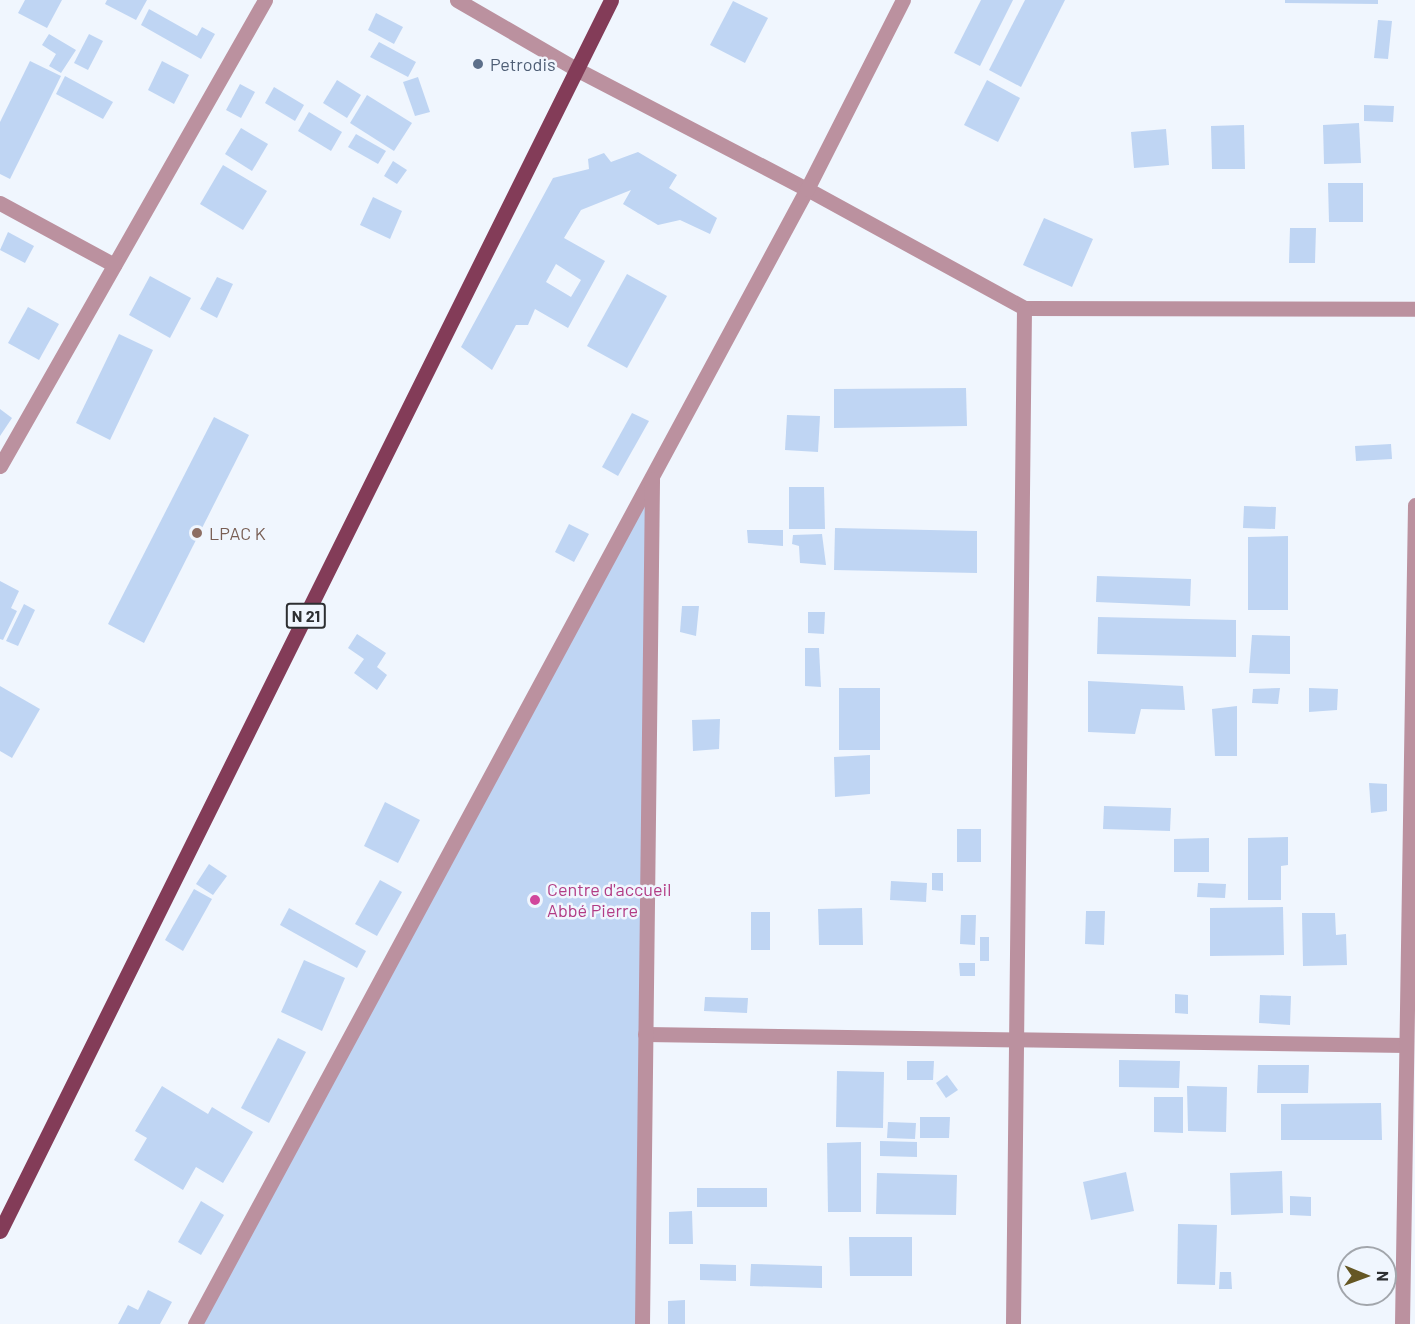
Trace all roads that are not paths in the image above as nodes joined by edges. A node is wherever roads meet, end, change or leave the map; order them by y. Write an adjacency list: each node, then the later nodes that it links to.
1 (265, 0): 8 (street)
2 (457, 0): 5 (street)
3 (611, 0): 5 (main road, N 21)
4 (903, 0): 6 (street)
5 (576, 69): 6 (street); 18 (main road, N 21)
6 (807, 189): 9 (street); 12 (street)
7 (0, 203): 8 (street)
8 (114, 265): 11 (street)
9 (1024, 308): 10 (street); 16 (street)
10 (1415, 309)
11 (0, 466)
12 (652, 476): 15 (street); 19 (street)
13 (1415, 505): 14 (street)
14 (1413, 731): 17 (street)
15 (645, 1034): 16 (street); 20 (street)
16 (1016, 1039): 17 (street); 21 (street)
17 (1406, 1045): 22 (street)
18 (0, 1232)
19 (195, 1324)
20 (642, 1324)
21 (1013, 1324)
22 (1402, 1324)

